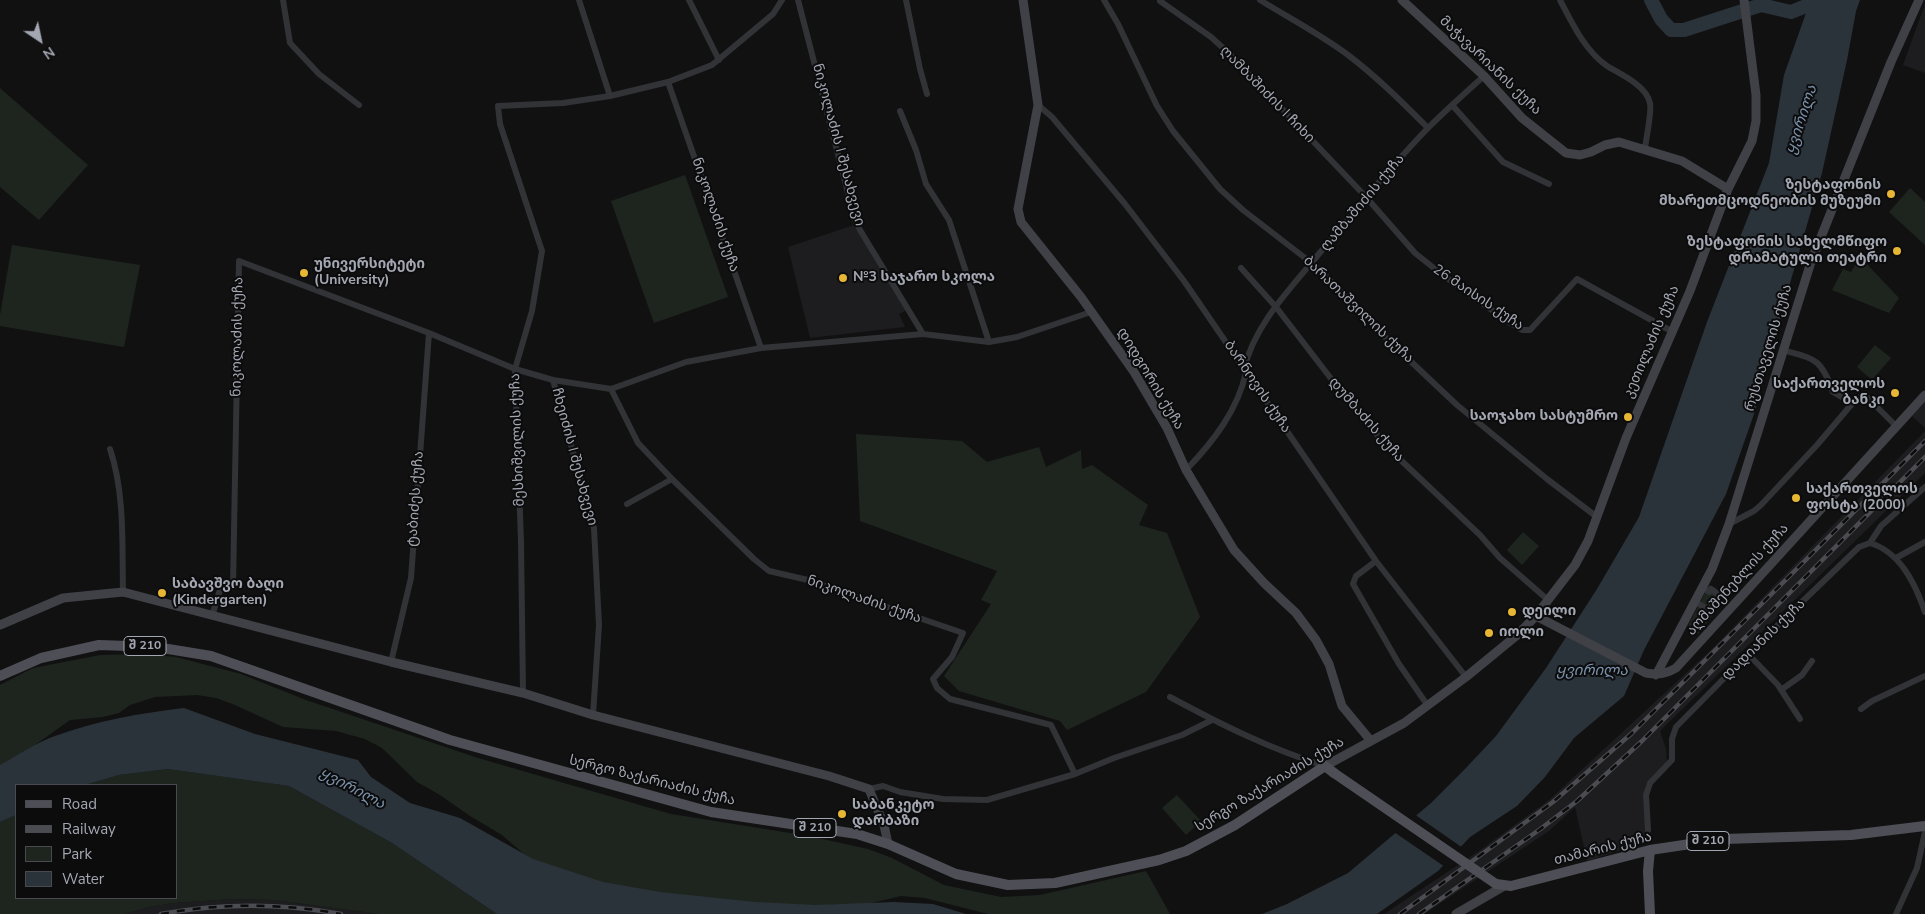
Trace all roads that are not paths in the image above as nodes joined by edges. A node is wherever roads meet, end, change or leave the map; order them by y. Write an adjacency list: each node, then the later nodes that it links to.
1 (283, 0): 20 (street)
2 (578, 0): 19 (street)
3 (689, 0): 15 (street)
4 (782, 0): 15 (street)
5 (798, 0): 35 (street, ნიკოლაძის I შესახვევი)
6 (906, 0): 18 (street)
7 (1023, 0): 21 (street, დიდგორის ქუჩა)
8 (1104, 0): 29 (street, ბარათაშვილის ქუჩა)
9 (1260, 0): 24 (street)
10 (1402, 0): 16 (street, მაჭავარიანის ქუჩა)
11 (1560, 0): 25 (street)
12 (1744, 0): 27 (street, კეთილაძის ქუჩა)
13 (1919, 0): 38 (street, რუსთაველის ქუჩა)
14 (1160, 1): 28 (street, ღამბაშიძის I ჩიხი)
15 (719, 60): 17 (street)
16 (1484, 76): 22 (street, ღამბაშიძის ქუჩა); 25 (street, მაჭავარიანის ქუჩა)
17 (668, 82): 19 (street); 37 (street, ნიკოლაძის ქუჩა)
18 (928, 94)
19 (610, 96): 39 (street, მესხიშვილის ქუჩა)
20 (359, 105)
21 (1038, 105): 32 (street, დიდგორის ქუჩა); 40 (street, ბარნოვის ქუჩა)
22 (1452, 105): 24 (street, ღამბაშიძის ქუჩა); 26 (street)
23 (900, 111): 36 (street)
24 (1428, 128): 28 (street, ღამბაშიძის ქუჩა)
25 (1645, 149): 27 (street, მაჭავარიანის ქუჩა)
26 (1549, 184)
27 (1728, 190): 33 (street, კეთილაძის ქუჩა)
28 (1366, 197): 29 (street, ღამბაშიძის ქუჩა); 33 (street, 26 მაისის ქუჩა)
29 (1312, 263): 31 (street, ღამბაშიძის ქუჩა); 51 (street, ბარათაშვილის ქუჩა)
30 (1242, 268): 31 (street, დუმბაძის ქუჩა)
31 (1276, 308): 40 (street, ღამბაშიძის ქუჩა); 59 (street, დუმბაძის ქუჩა)
32 (1091, 312): 36 (street, ნიკოლაძის ქუჩა); 47 (street, დიდგორის ქუჩა)
33 (1673, 332): 51 (street, კეთილაძის ქუჩა)
34 (428, 334): 39 (street, ნიკოლაძის ქუჩა); 63 (street, ნიკოლაძის ქუჩა); 69 (street, ტაბიძეს ქუჩა)
35 (922, 334): 36 (street, ნიკოლაძის ქუჩა); 37 (street, ნიკოლაძის ქუჩა)
36 (989, 342)
37 (761, 348): 42 (street, ნიკოლაძის ქუჩა)
38 (1782, 350): 44 (street); 52 (street, რუსთაველის ქუჩა)
39 (515, 369): 41 (street, ნიკოლაძის ქუჩა); 75 (street, მესხიშვილის ქუჩა)
40 (1245, 370): 47 (street, ღამბაშიძის ქუჩა); 56 (street, ბარნოვის ქუჩა)
41 (553, 380): 42 (street, ნიკოლაძის ქუჩა); 79 (street, ჩხეიძის I შესახვევი)
42 (611, 389): 48 (street, ნიკოლაძის ქუჩა)
43 (1925, 394): 45 (street, აღმაშენებლის ქუჩა)
44 (1851, 405): 45 (street); 52 (street)
45 (1896, 426): 70 (street, აღმაშენებლის ქუჩა)
46 (110, 449): 58 (street)
47 (1186, 470): 82 (street, დიდგორის ქუჩა)
48 (672, 479): 50 (street); 84 (street, ნიკოლაძის ქუჩა)
49 (1925, 487): 54 (street, დადიანის ქუჩა)
50 (627, 504)
51 (1597, 517): 59 (street, კეთილაძის ქუჩა)
52 (1729, 524): 70 (street, რუსთაველის ქუჩა)
53 (1925, 542): 55 (street)
54 (1870, 543): 55 (street); 67 (street, დადიანის ქუჩა)
55 (1896, 558): 62 (street)
56 (1376, 562): 73 (street, ბარნოვის ქუჩა); 77 (street)
57 (1706, 590): 61 (street)
58 (123, 592): 63 (street); 65 (street)
59 (1548, 600): 64 (street, კეთილაძის ქუჩა)
60 (1699, 604): 61 (street)
61 (1710, 610): 66 (street)
62 (1925, 612)
63 (212, 616): 69 (street)
64 (1536, 616): 70 (street); 73 (street, სერგო ზაქარიაძის ქუჩა)
65 (0, 625)
66 (1695, 627)
67 (1748, 654): 74 (street); 87 (street, დადიანის ქუჩა)
68 (1812, 661): 74 (street)
69 (391, 662): 75 (street)
70 (1651, 674)
71 (0, 676): 89 (main road, სერგო ზაქარიაძის ქუჩა / შ 210)
72 (1925, 676): 78 (street)
73 (1466, 677): 77 (street, სერგო ზაქარიაძის ქუჩა)
74 (1781, 690): 80 (street)
75 (523, 693): 79 (street)
76 (1170, 697): 81 (street)
77 (1428, 706): 82 (street, სერგო ზაქარიაძის ქუჩა)
78 (1861, 709)
79 (592, 715): 85 (street)
80 (1800, 719)
81 (1212, 720): 83 (street); 84 (street)
82 (1371, 741): 83 (street, სერგო ზაქარიაძის ქუჩა)
83 (1324, 766): 89 (main road, სერგო ზაქარიაძის ქუჩა / შ 210); 91 (main road, bridge)
84 (1074, 774): 85 (street)
85 (869, 789): 89 (street)
86 (1925, 826): 90 (main road, თამარის ქუჩა / შ 210)
87 (1648, 830)
88 (1925, 832): 94 (street)
89 (888, 844)
90 (1650, 850): 91 (main road, თამარის ქუჩა / შ 210); 93 (main road)
91 (1500, 885): 92 (street)
92 (1456, 914)
93 (1650, 914)
94 (1896, 914)

